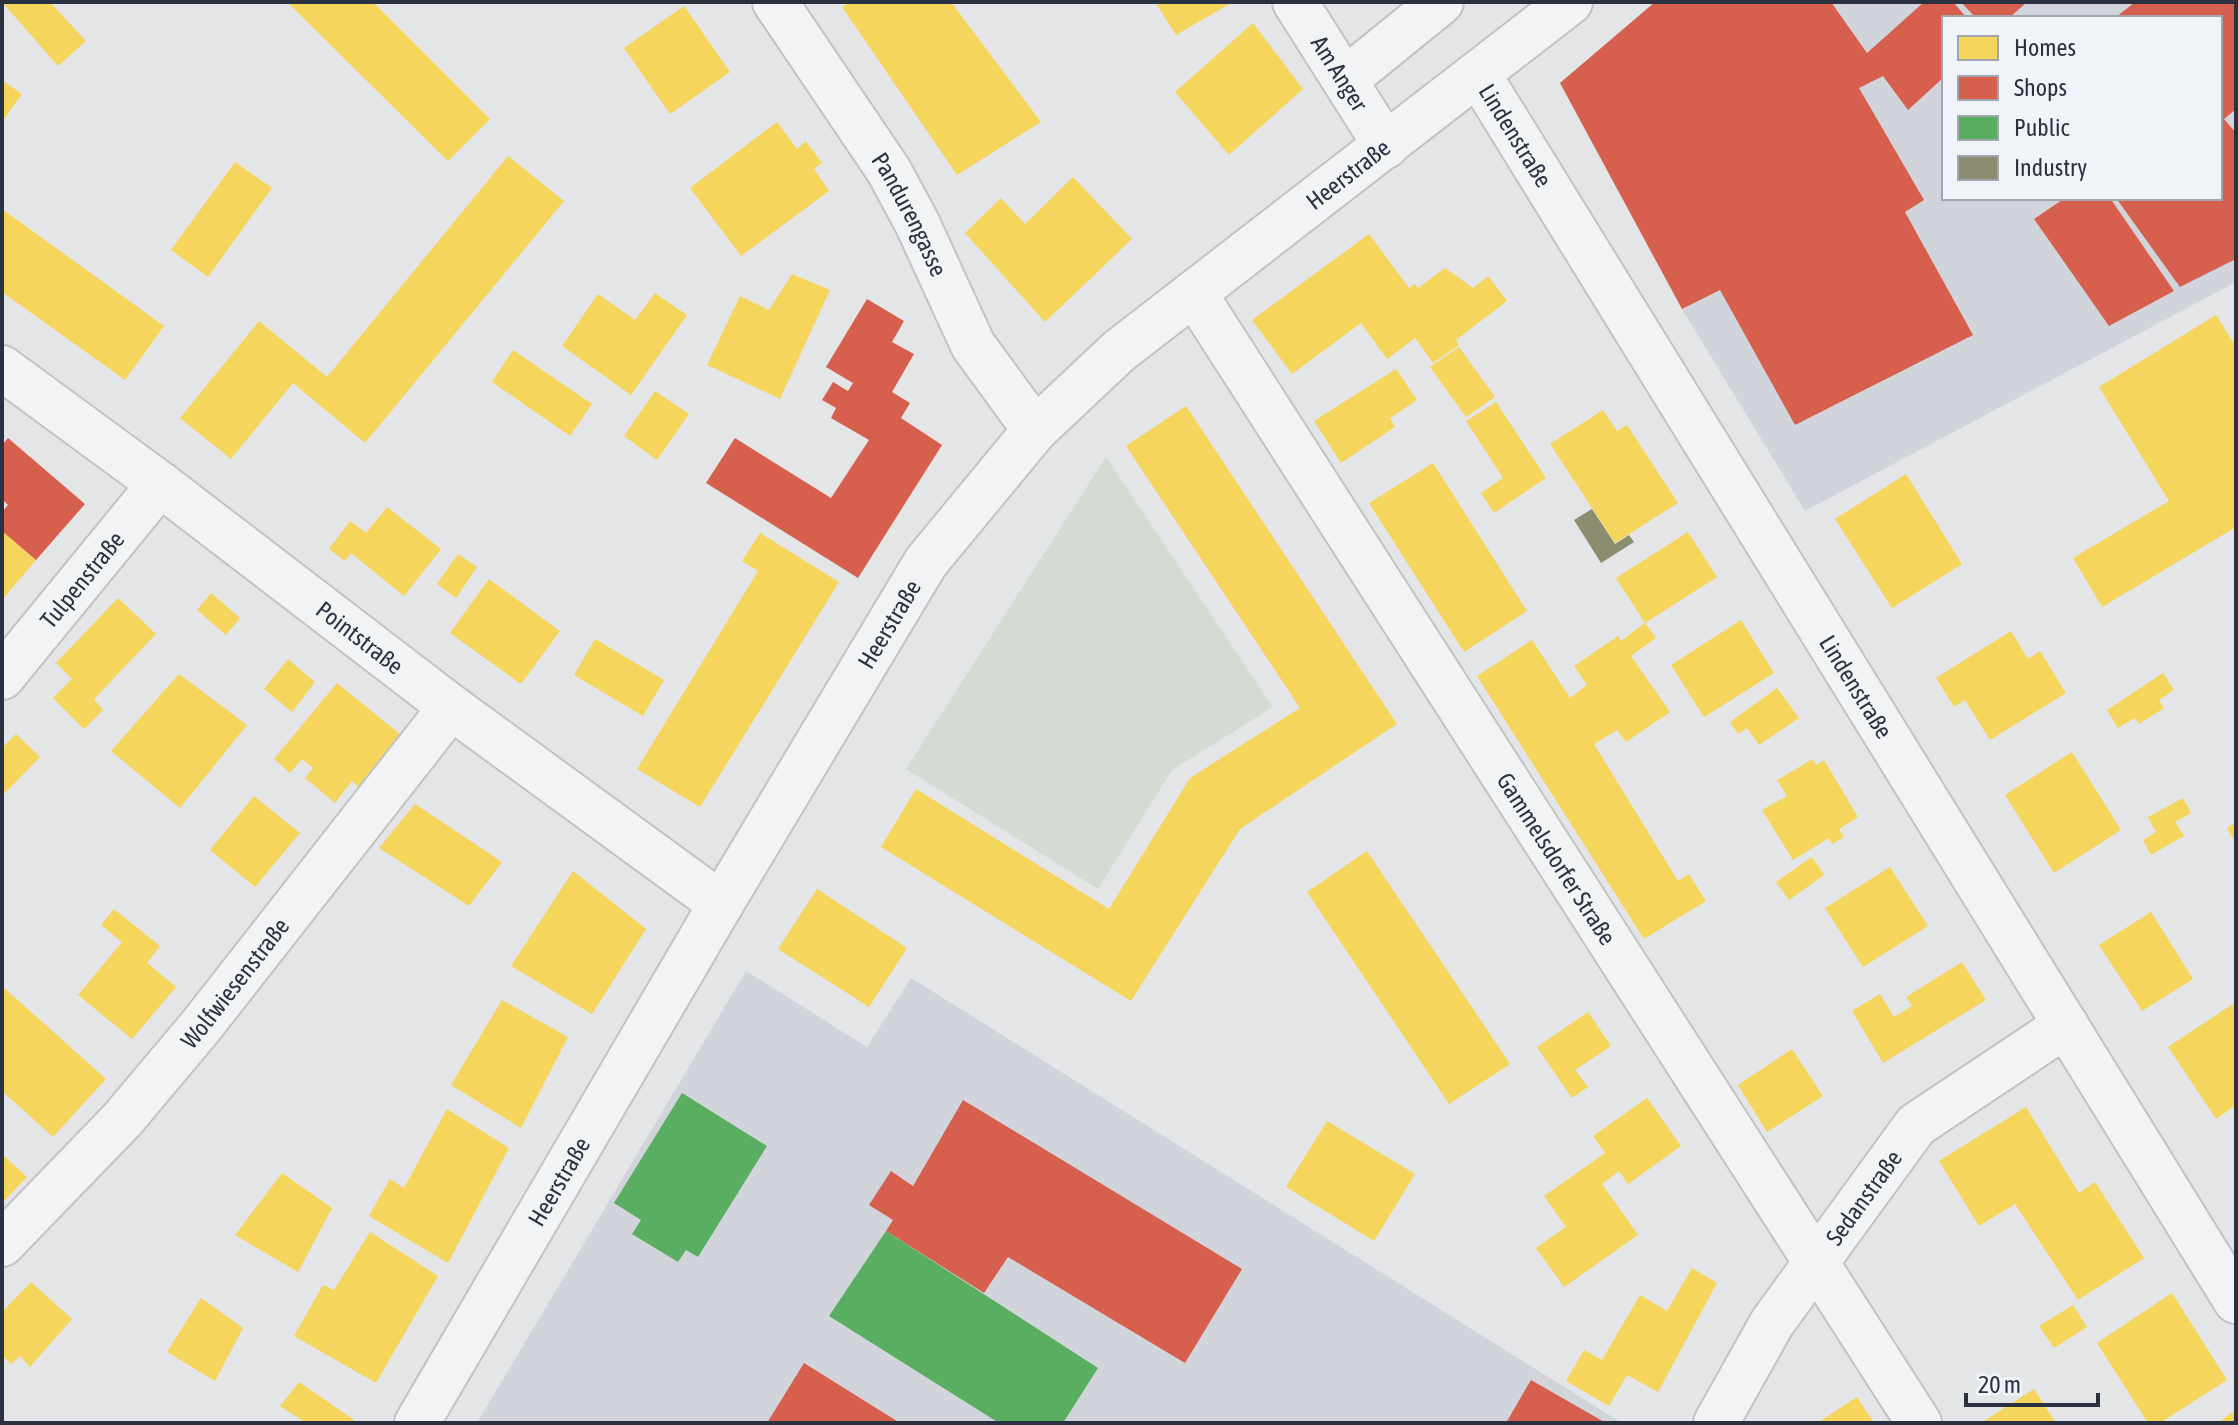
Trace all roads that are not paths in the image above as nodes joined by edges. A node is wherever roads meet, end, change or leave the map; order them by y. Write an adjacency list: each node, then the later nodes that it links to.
1 (775, 2): 10 (street, Pandurengasse)
2 (1295, 2): 6 (street, Am Anger)
3 (1441, 2): 6 (street)
4 (1570, 2): 5 (street, Heerstraße)
5 (1478, 74): 7 (street, Heerstraße); 15 (street, Lindenstraße)
6 (1345, 80): 7 (street, Am Anger)
7 (1386, 146): 8 (street, Heerstraße)
8 (1194, 293): 10 (street, Heerstraße); 17 (street, Gammelsdorfer Straße)
9 (2, 368): 11 (street, Pointstraße)
10 (1035, 430): 14 (street, Heerstraße)
11 (160, 484): 12 (street, Tulpenstraße); 13 (street, Pointstraße)
12 (2, 677)
13 (451, 707): 14 (street, Pointstraße); 16 (street, Wolfwiesenstraße)
14 (721, 904): 19 (street, Heerstraße)
15 (2066, 1025): 17 (street, Sedanstraße); 18 (street, Lindenstraße)
16 (2, 1244)
17 (1815, 1261): 20 (street, Sedanstraße); 21 (street, Gammelsdorfer Straße)
18 (2236, 1301)
19 (417, 1423)
20 (1716, 1423)
21 (1919, 1423)

